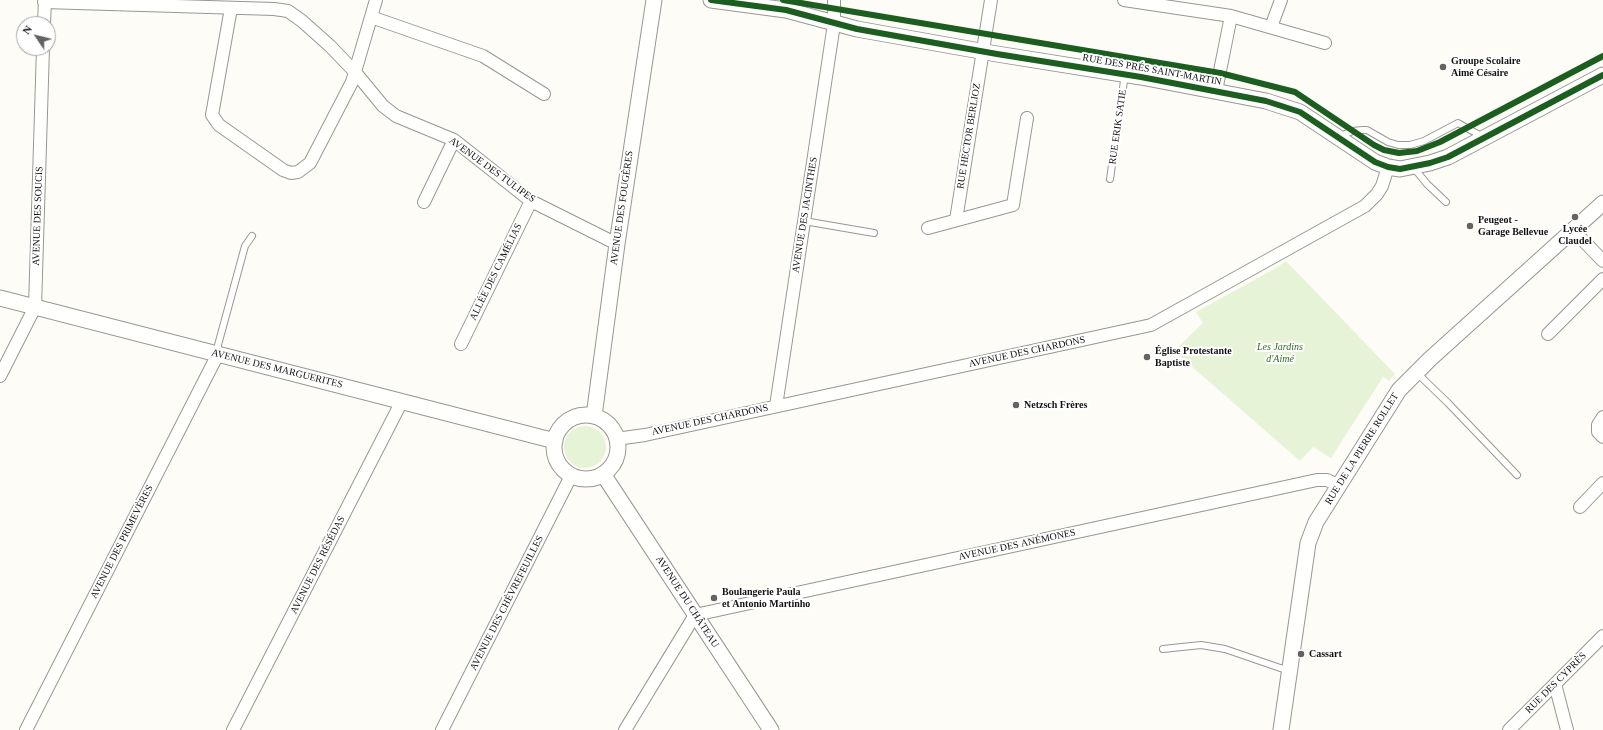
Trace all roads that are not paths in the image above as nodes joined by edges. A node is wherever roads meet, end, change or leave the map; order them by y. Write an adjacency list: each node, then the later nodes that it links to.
1 (376, 0): 13 (street)
2 (654, 0): 41 (street, AVENUE DES FOUGÈRES)
3 (712, 0): 14 (street, RUE DES PRÉS SAINT-MARTIN)
4 (834, 0): 14 (street, AVENUE DES JACINTHES)
5 (991, 0): 17 (street, RUE HECTOR BERLIOZ)
6 (1124, 0): 9 (street)
7 (1281, 0): 15 (street)
8 (44, 1): 10 (street, AVENUE DES TULIPES); 11 (street)
9 (1197, 5): 12 (street)
10 (231, 8): 19 (street, AVENUE DES TULIPES); 19 (street)
11 (44, 16)
12 (1232, 16): 15 (street); 22 (street)
13 (371, 17): 19 (street); 23 (street)
14 (834, 24): 17 (street, RUE DES PRÉS SAINT-MARTIN); 36 (street, AVENUE DES JACINTHES)
15 (1271, 27): 16 (street)
16 (1325, 43)
17 (982, 51): 20 (street, RUE DES PRÉS SAINT-MARTIN); 35 (street, RUE HECTOR BERLIOZ)
18 (43, 56): 45 (street, AVENUE DES SOUCIS)
19 (355, 72): 27 (street, AVENUE DES TULIPES)
20 (1126, 74): 22 (street, RUE DES PRÉS SAINT-MARTIN); 30 (lane, RUE ERIK SATIE)
21 (1603, 75): 25 (street, RUE DES PRÉS SAINT-MARTIN)
22 (1216, 90): 26 (street, RUE DES PRÉS SAINT-MARTIN)
23 (544, 94)
24 (1028, 118): 35 (street)
25 (1484, 137): 26 (lane); 29 (street, RUE DES PRÉS SAINT-MARTIN)
26 (1338, 138): 28 (street, RUE DES PRÉS SAINT-MARTIN)
27 (454, 140): 31 (street, AVENUE DES TULIPES); 32 (street)
28 (1388, 167): 29 (street, RUE DES PRÉS SAINT-MARTIN); 52 (street, AVENUE DES CHARDONS)
29 (1414, 167): 33 (lane)
30 (1110, 180)
31 (531, 201): 41 (street, AVENUE DES TULIPES); 47 (street, ALLÉE DES CAMÉLIAS)
32 (424, 202)
33 (1446, 202)
34 (1603, 203): 38 (street, RUE DE LA PIERRE ROLLET)
35 (956, 220): 37 (street)
36 (804, 221): 39 (lane); 52 (street, AVENUE DES JACINTHES)
37 (928, 228)
38 (1573, 230): 42 (street); 49 (street, RUE DE LA PIERRE ROLLET)
39 (874, 233)
40 (252, 236): 48 (lane)
41 (617, 244): 53 (street, AVENUE DES FOUGÈRES)
42 (1603, 261)
43 (1603, 279): 46 (street)
44 (0, 298): 45 (street, AVENUE DES MARGUERITES)
45 (35, 307): 48 (street, AVENUE DES MARGUERITES); 50 (street, AVENUE DES SOUCIS)
46 (1548, 334)
47 (461, 344)
48 (218, 354): 51 (street, AVENUE DES MARGUERITES); 69 (street, AVENUE DES PRIMEVÈRES)
49 (1416, 372): 59 (lane); 62 (street, RUE DE LA PIERRE ROLLET)
50 (0, 376)
51 (402, 401): 57 (street, AVENUE DES MARGUERITES); 70 (street, AVENUE DES RÉSÉDAS)
52 (776, 406): 56 (street, AVENUE DES CHARDONS)
53 (594, 416): 56 (street); 57 (street)
54 (1603, 417): 55 (street)
55 (1603, 437)
56 (616, 439): 58 (street)
57 (555, 441): 60 (street)
58 (603, 474): 60 (street); 64 (street, AVENUE DU CHÂTEAU)
59 (1517, 475)
60 (571, 476): 71 (street, AVENUE DES CHÈVREFEUILLES)
61 (1603, 483): 63 (street)
62 (1338, 485): 64 (street, AVENUE DES ANÉMONES); 67 (street, RUE DE LA PIERRE ROLLET)
63 (1580, 507)
64 (695, 616): 72 (street); 73 (street, AVENUE DU CHÂTEAU)
65 (1603, 636): 68 (street, RUE DES CYPRÈS)
66 (1163, 649): 67 (lane)
67 (1290, 671): 74 (street, RUE DE LA PIERRE ROLLET)
68 (1555, 684): 75 (street, RUE DES CYPRÈS); 76 (street)
69 (26, 730)
70 (234, 730)
71 (442, 730)
72 (625, 730)
73 (771, 730)
74 (1281, 730)
75 (1509, 730)
76 (1567, 730)

